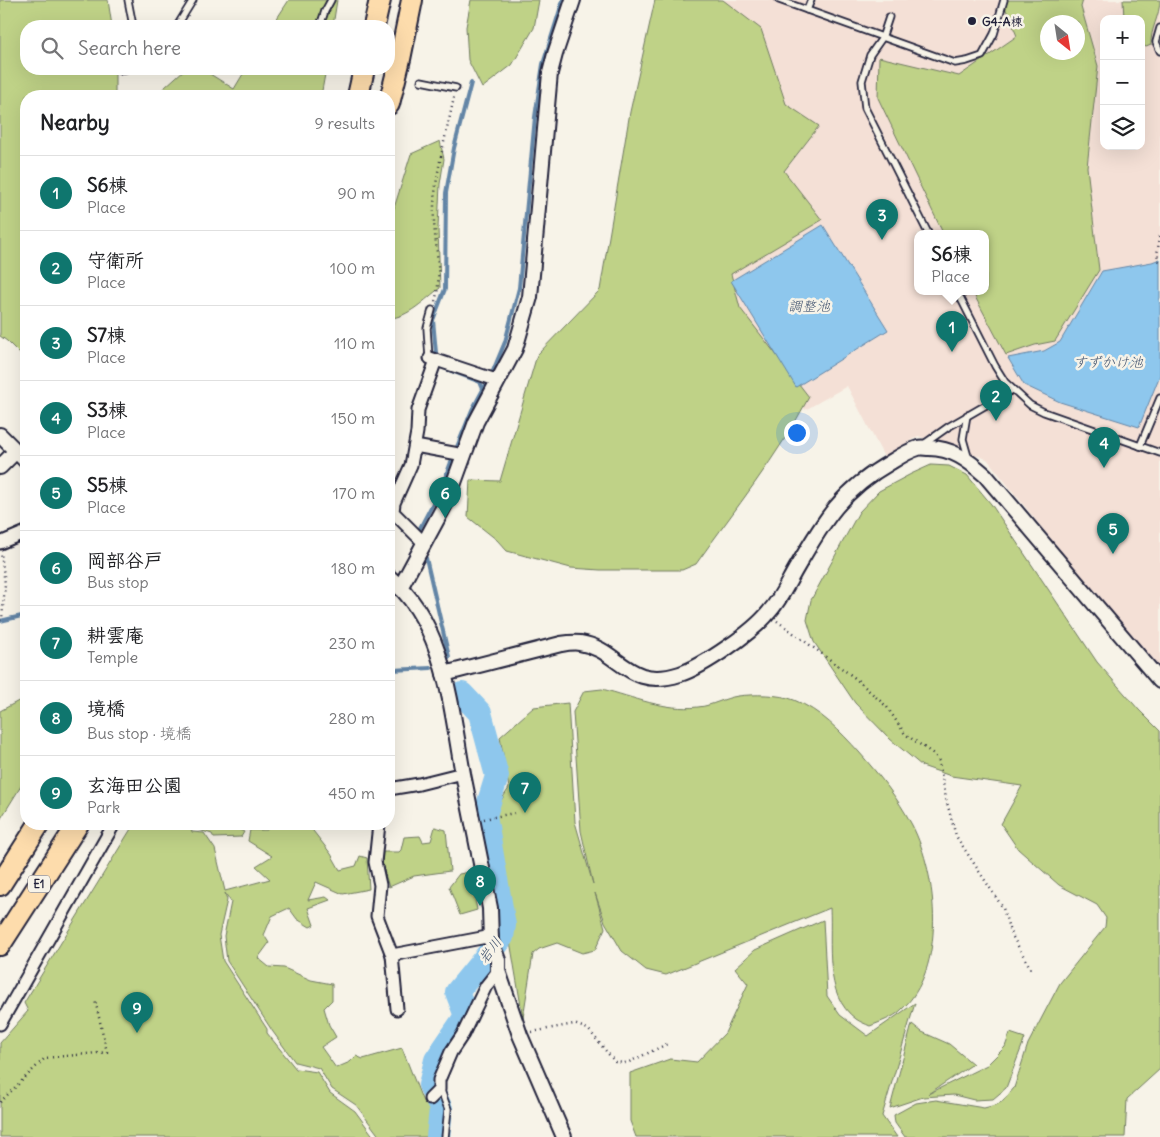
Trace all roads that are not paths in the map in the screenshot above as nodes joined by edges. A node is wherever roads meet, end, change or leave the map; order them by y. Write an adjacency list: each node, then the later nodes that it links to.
1 (128, 0): 12 (lane)
2 (193, 0): 13 (lane)
3 (331, 0): 14 (lane)
4 (380, 0): 15 (highway)
5 (412, 0): 23 (highway)
6 (573, 0): 28 (street)
7 (779, 0): 10 (lane)
8 (811, 0): 10 (lane)
9 (1004, 0): 17 (lane)
10 (807, 10): 17 (lane)
11 (889, 17): 17 (lane)
12 (132, 20)
13 (181, 20)
14 (322, 20)
15 (375, 20)
16 (1160, 28): 18 (lane)
17 (882, 38): 24 (lane)
18 (1160, 51)
19 (363, 75): 22 (highway)
20 (421, 81): 21 (lane)
21 (456, 88)
22 (359, 90)
23 (392, 90)
24 (926, 230)
25 (959, 295): 29 (lane)
26 (432, 310): 27 (lane)
27 (433, 359): 28 (street); 33 (street)
28 (499, 381): 38 (street)
29 (1012, 390): 31 (lane); 34 (lane)
30 (1160, 398): 34 (lane)
31 (967, 416): 35 (lane); 40 (lane)
32 (0, 435): 37 (street)
33 (415, 446): 38 (street); 42 (street)
34 (1140, 446): 36 (lane)
35 (919, 448): 40 (street); 49 (street)
36 (1160, 453)
37 (20, 455)
38 (464, 455): 46 (street)
39 (20, 457): 41 (street)
40 (970, 462): 50 (street)
41 (0, 467)
42 (395, 501)
43 (395, 515): 46 (street)
44 (20, 535): 45 (street)
45 (0, 543)
46 (424, 543): 48 (street)
47 (395, 583): 48 (street)
48 (400, 588): 49 (street)
49 (444, 674): 51 (street)
50 (1160, 681)
51 (463, 773): 52 (street); 58 (street)
52 (395, 788)
53 (35, 830): 57 (highway, E1)
54 (74, 830): 59 (highway, E1)
55 (110, 830): 62 (street)
56 (378, 830): 60 (street)
57 (0, 885)
58 (491, 938): 60 (street); 61 (street)
59 (0, 944)
60 (392, 955): 63 (street)
61 (498, 966): 65 (street); 68 (street)
62 (5, 1007): 64 (street)
63 (397, 1010)
64 (0, 1024)
65 (440, 1089): 66 (street); 67 (lane)
66 (430, 1099)
67 (446, 1137)
68 (564, 1137)

